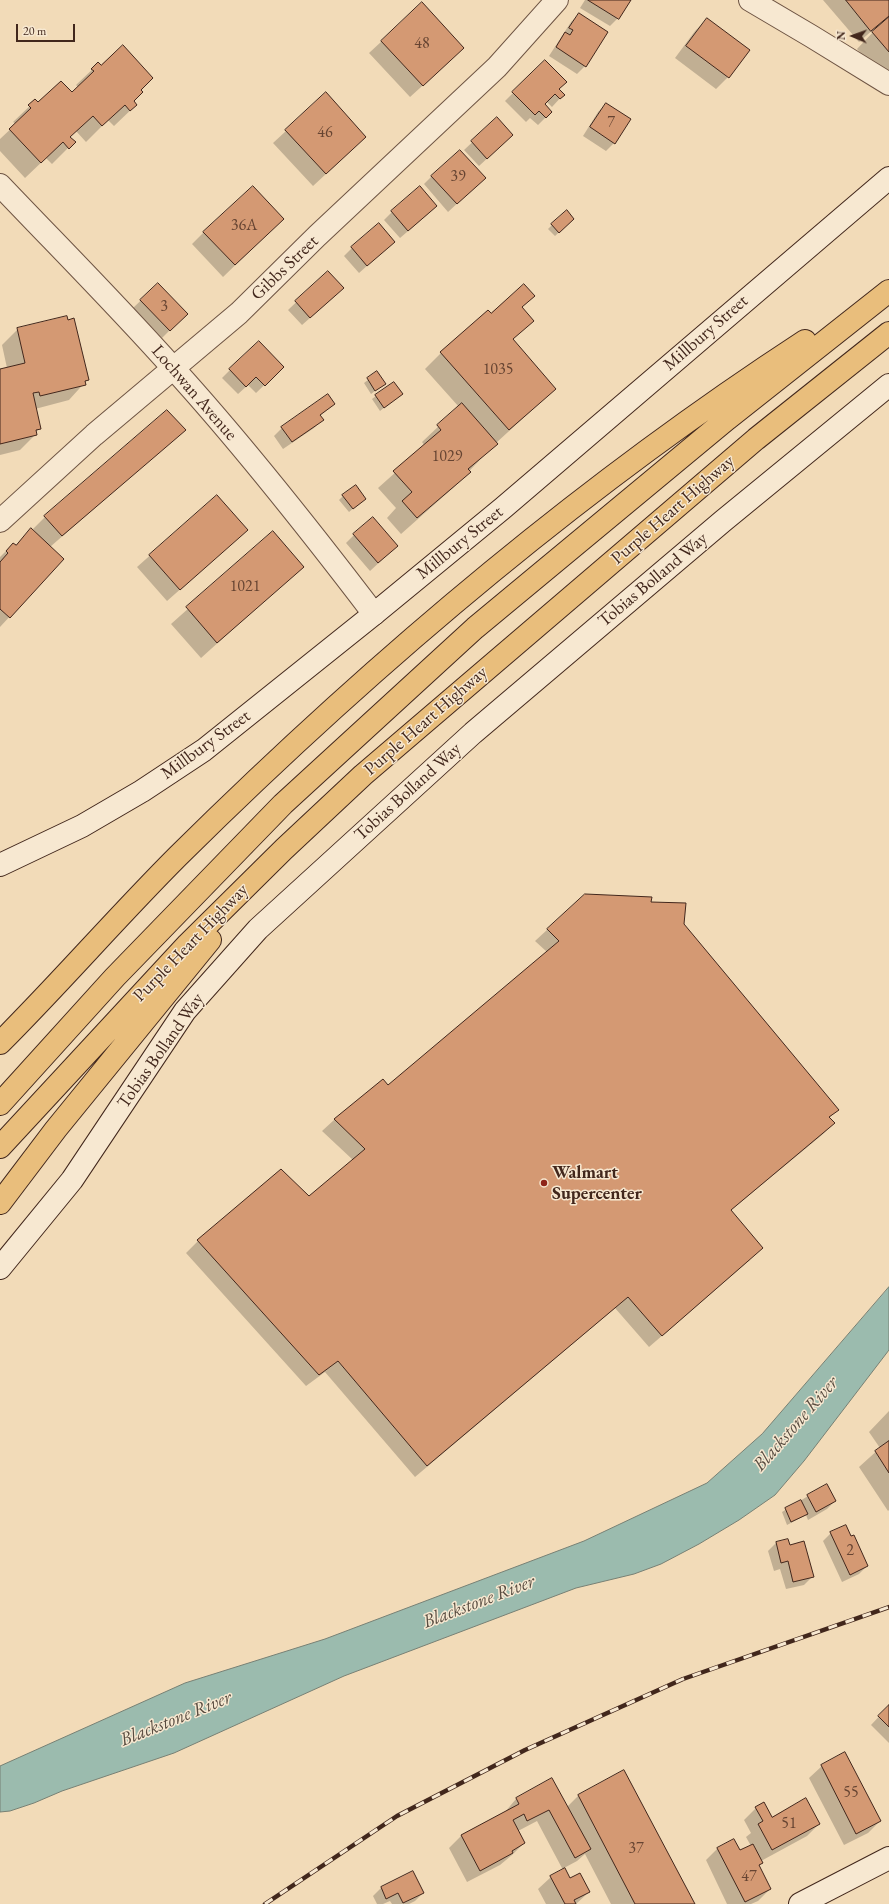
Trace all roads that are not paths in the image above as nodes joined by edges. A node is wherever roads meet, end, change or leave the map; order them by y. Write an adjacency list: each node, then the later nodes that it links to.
1 (557, 0): 9 (street, Gibbs Street)
2 (750, 0): 3 (street)
3 (889, 84)
4 (889, 178): 12 (street, Millbury Street)
5 (0, 185): 9 (street, Lochwan Avenue)
6 (889, 288): 15 (highway)
7 (889, 291): 16 (highway, Purple Heart Highway)
8 (889, 333): 13 (highway, Purple Heart Highway)
9 (173, 367): 11 (street, Gibbs Street); 12 (street, Lochwan Avenue)
10 (889, 385): 19 (street, Tobias Bolland Way)
11 (0, 521)
12 (374, 614): 14 (street, Millbury Street)
13 (284, 849): 17 (highway, Purple Heart Highway); 18 (highway)
14 (0, 865)
15 (0, 1043)
16 (0, 1104)
17 (0, 1147)
18 (0, 1203)
19 (0, 1268)
20 (889, 1858): 21 (street)
21 (800, 1904)

